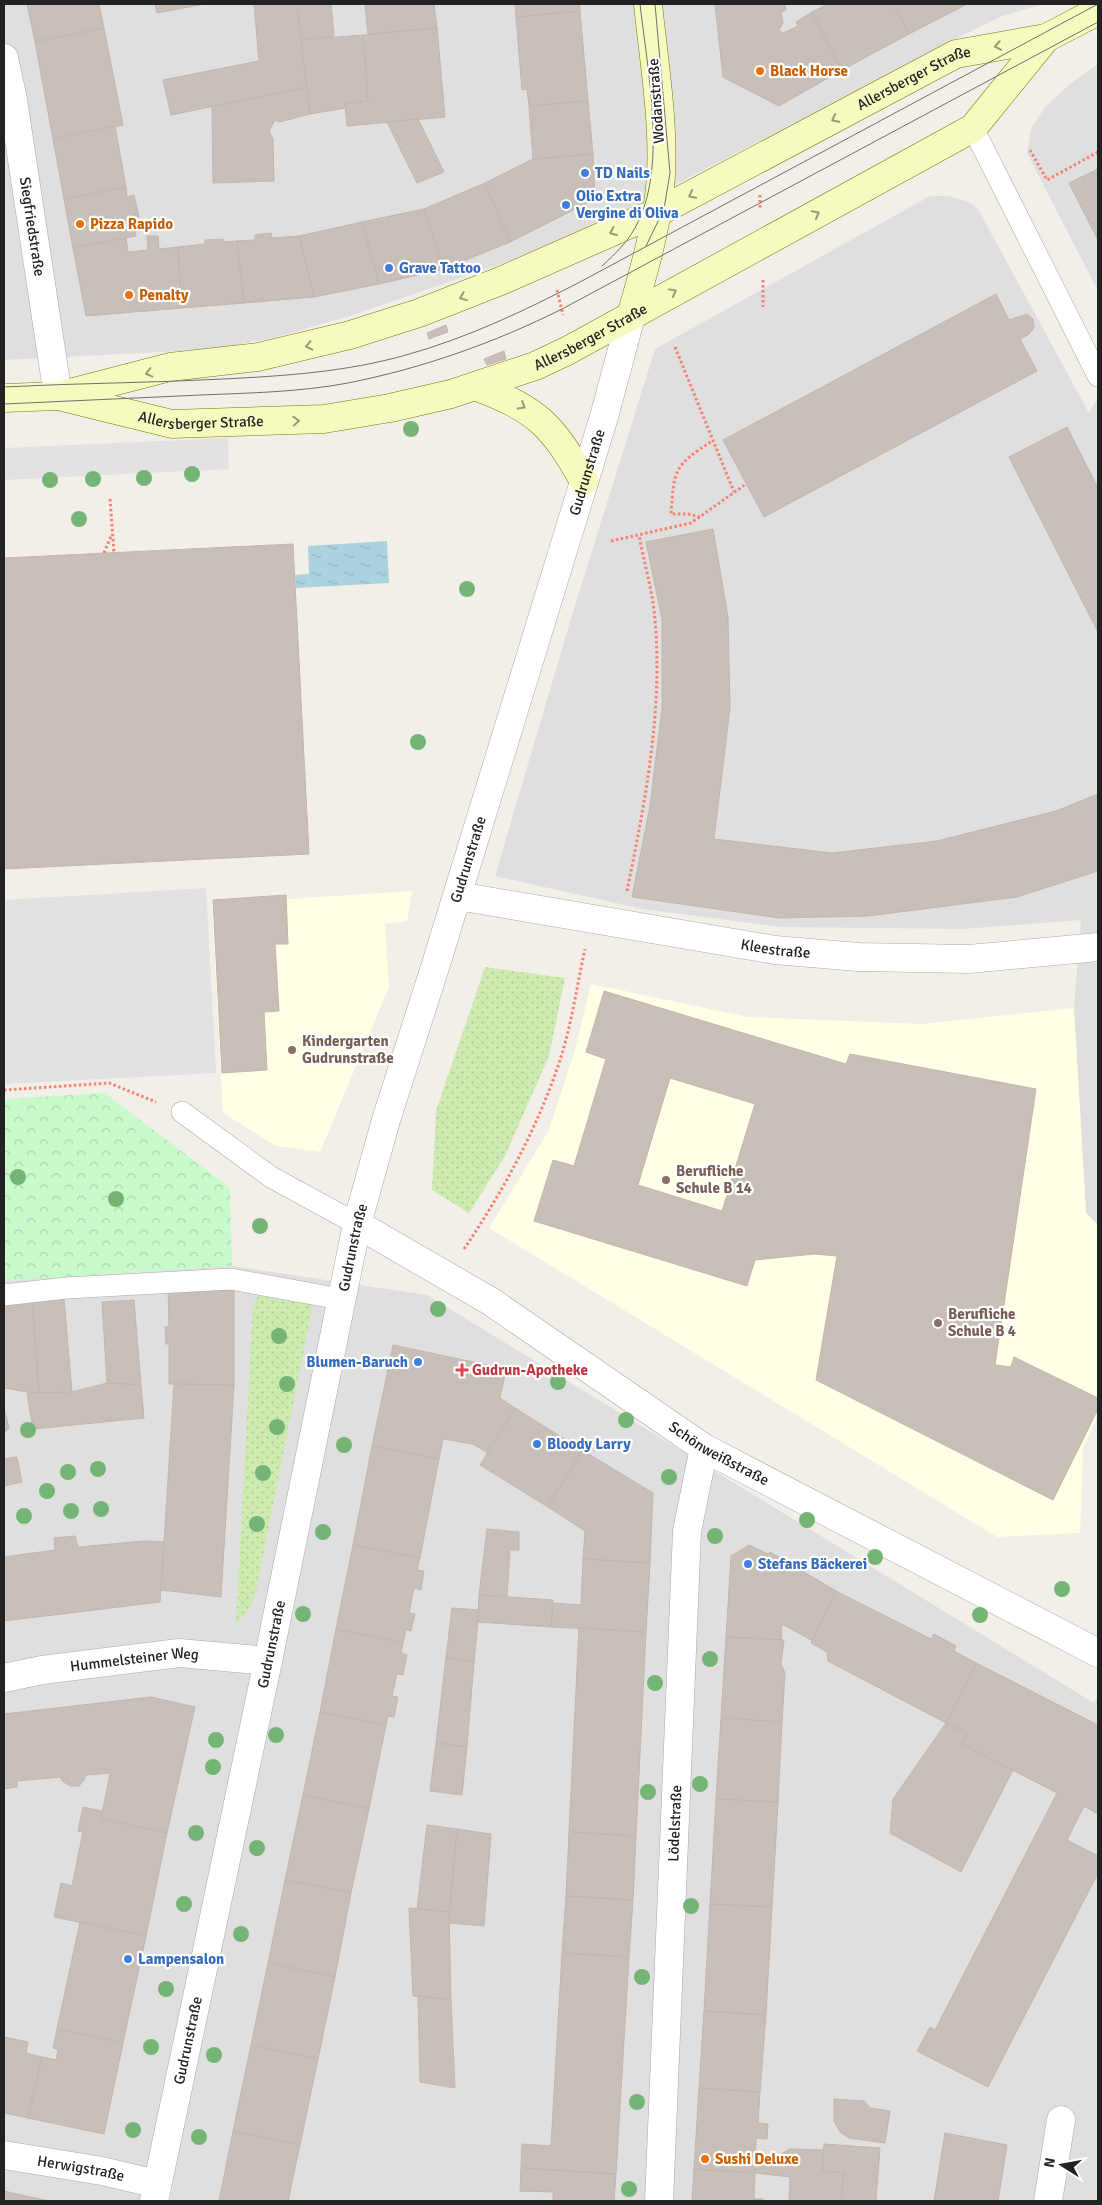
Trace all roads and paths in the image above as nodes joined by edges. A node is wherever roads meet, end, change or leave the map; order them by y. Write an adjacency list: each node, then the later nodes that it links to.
1 (648, 4): 8 (main road, Wodanstraße)
2 (1098, 11): 3 (main road, Allersberger Straße)
3 (1046, 38): 5 (main road, Allersberger Straße); 8 (main road, Allersberger Straße, one-way to 8)
4 (4, 58): 15 (street, Siegfriedstraße)
5 (973, 128): 10 (main road, Allersberger Straße, one-way to 5); 13 (lane)
6 (1030, 150): 7 (path)
7 (1098, 152)
8 (657, 212): 9 (main road, Allersberger Straße, one-way to 9); 10 (main road, Wodanstraße)
9 (546, 261): 12 (path); 15 (main road, Allersberger Straße, one-way to 15)
10 (631, 316): 12 (main road, Allersberger Straße); 18 (street, Gudrunstraße)
11 (675, 347): 17 (path)
12 (567, 351): 14 (main road, Allersberger Straße)
13 (1098, 376)
14 (477, 387): 15 (main road, Allersberger Straße, one-way to 14); 18 (main road, one-way to 18)
15 (58, 396): 16 (main road, Allersberger Straße)
16 (4, 398)
17 (712, 441): 20 (path); 22 (path)
18 (584, 481): 28 (street, Gudrunstraße)
19 (746, 484): 20 (path)
20 (734, 492): 22 (path)
21 (110, 499): 23 (path)
22 (700, 517): 24 (path)
23 (112, 533): 26 (path); 27 (path)
24 (639, 535): 25 (path); 30 (path)
25 (611, 541)
26 (104, 553)
27 (114, 553)
28 (458, 896): 29 (street, Kleestraße); 34 (street, Gudrunstraße)
29 (592, 919): 30 (street, Kleestraße); 35 (path)
30 (620, 924): 31 (street, Kleestraße)
31 (1098, 947)
32 (4, 1090): 33 (path)
33 (182, 1112): 34 (lane)
34 (357, 1224): 35 (street, Schönweißstraße); 37 (street, Gudrunstraße)
35 (448, 1275): 38 (street, Schönweißstraße)
36 (4, 1295): 37 (lane)
37 (340, 1299): 40 (street, Gudrunstraße)
38 (704, 1448): 39 (street, Schönweißstraße); 45 (street, Lödelstraße)
39 (1098, 1653)
40 (268, 1661): 41 (street, Hummelsteiner Weg); 44 (street, Gudrunstraße)
41 (4, 1678)
42 (1060, 2120): 46 (street)
43 (4, 2155): 44 (street, Herwigstraße)
44 (155, 2192)
45 (658, 2201)
46 (1048, 2201)

